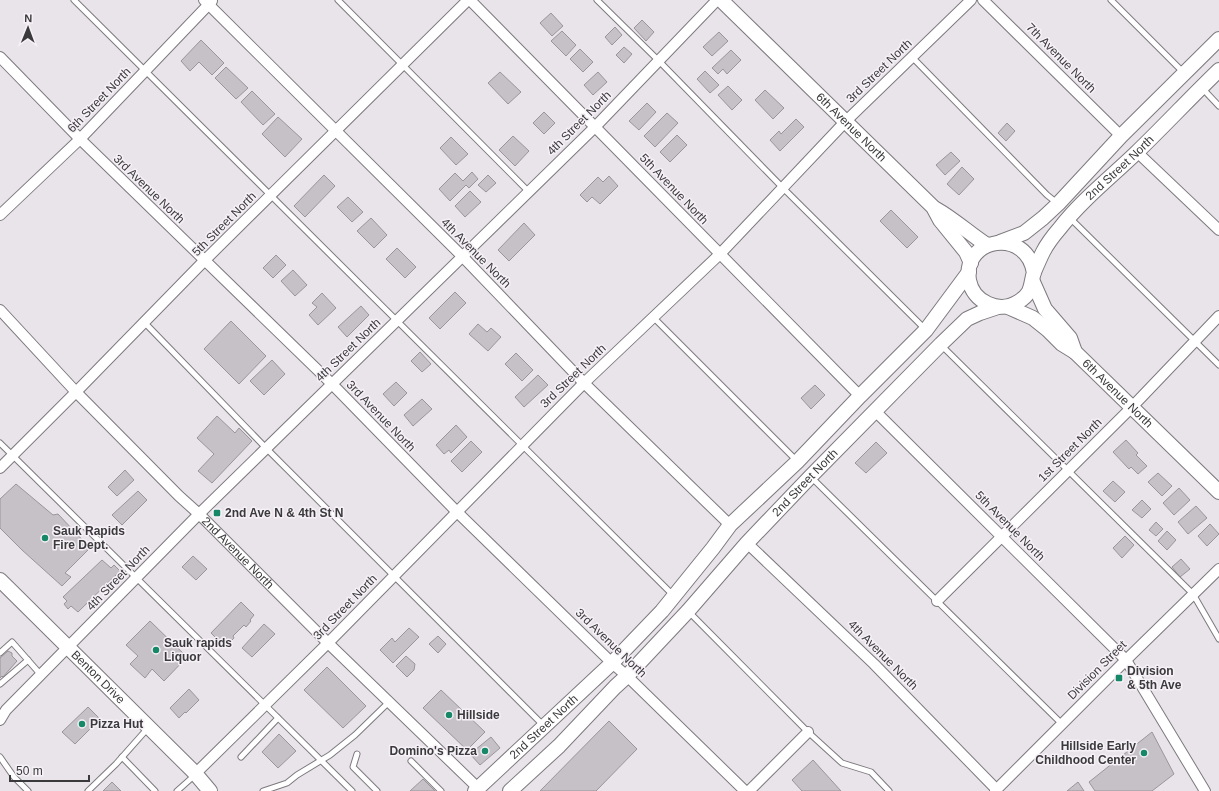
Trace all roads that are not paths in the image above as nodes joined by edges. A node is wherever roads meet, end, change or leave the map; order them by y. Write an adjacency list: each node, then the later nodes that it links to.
1 (74, 0): 17 (lane)
2 (338, 0): 15 (lane)
3 (469, 0): 15 (street, 5th Street North); 22 (street, 5th Avenue North)
4 (597, 0): 14 (lane)
5 (716, 0): 14 (street, 4th Street North)
6 (721, 0): 21 (main road, 6th Avenue North)
7 (972, 0): 13 (street, 3rd Street North)
8 (983, 0): 24 (street, 7th Avenue North)
9 (1111, 0): 18 (lane)
10 (208, 2): 17 (street, 6th Street North); 23 (street, 4th Avenue North)
11 (1219, 39): 18 (main road)
12 (0, 57): 25 (street, 3rd Avenue North)
13 (912, 57): 21 (street, 3rd Street North); 30 (lane)
14 (659, 61): 22 (street, 4th Street North); 27 (lane)
15 (402, 65): 23 (street, 5th Street North); 28 (lane)
16 (1219, 70): 19 (main road, 2nd Street North)
17 (145, 71): 25 (street, 6th Street North); 29 (lane)
18 (1185, 74): 24 (main road)
19 (1201, 88): 20 (lane); 26 (main road, 2nd Street North)
20 (1219, 106)
21 (845, 122): 27 (street, 3rd Street North); 31 (main road, 6th Avenue North)
22 (595, 127): 28 (street, 4th Street North); 36 (street, 5th Avenue North)
23 (336, 132): 29 (street, 5th Street North); 37 (street, 4th Avenue North)
24 (1121, 136): 30 (main road)
25 (80, 139): 32 (street, 6th Street North); 38 (street, 3rd Avenue North)
26 (1137, 152): 33 (main road, 2nd Street North); 34 (street)
27 (782, 187): 36 (street, 3rd Street North); 47 (lane)
28 (529, 192): 37 (street, 4th Street North)
29 (270, 196): 38 (street, 5th Street North); 45 (lane)
30 (1058, 204): 35 (main road)
31 (933, 207): 35 (main road); 39 (main road, 6th Avenue North)
32 (0, 216)
33 (1069, 217): 40 (main road, 2nd Street North); 48 (lane)
34 (1219, 230)
35 (991, 244): 39 (main road); 40 (main road)
36 (720, 254): 44 (street, 3rd Street North); 55 (street, 5th Avenue North)
37 (463, 257): 45 (street, 4th Street North); 52 (street, 4th Avenue North)
38 (204, 261): 46 (street, 5th Street North); 53 (street, 3rd Avenue North)
39 (970, 267): 41 (main road); 47 (main road, 2nd Street North)
40 (1033, 278): 41 (main road); 50 (main road, 6th Avenue North)
41 (1003, 307): 49 (main road, 2nd Street North); 50 (main road)
42 (0, 310): 54 (street, 2nd Avenue North)
43 (1219, 316): 48 (street, 1st Street North)
44 (653, 317): 52 (street, 3rd Street North); 62 (lane)
45 (398, 321): 53 (street, 4th Street North); 59 (lane)
46 (144, 322): 54 (street, 5th Street North); 60 (lane)
47 (926, 330): 55 (main road, 2nd Street North)
48 (1195, 341): 51 (lane); 56 (street, 1st Street North)
49 (941, 344): 57 (main road, 2nd Street North); 64 (lane)
50 (1075, 352): 56 (main road, 6th Avenue North)
51 (1219, 365)
52 (584, 383): 59 (street, 3rd Street North); 69 (street, 4th Avenue North)
53 (332, 384): 60 (street, 4th Street North); 67 (street, 3rd Avenue North)
54 (76, 392): 61 (street, 5th Street North); 68 (street, 2nd Avenue North)
55 (860, 396): 62 (main road, 2nd Street North)
56 (1132, 407): 64 (street, 1st Street North); 66 (main road, 6th Avenue North)
57 (875, 411): 65 (main road, 2nd Street North); 70 (street, 5th Avenue North)
58 (0, 443): 61 (lane)
59 (522, 445): 67 (street, 3rd Street North); 77 (lane)
60 (266, 448): 68 (street, 4th Street North); 73 (lane)
61 (12, 455): 63 (street, 5th Street North); 74 (lane)
62 (797, 462): 69 (main road, 2nd Street North)
63 (1, 466)
64 (1068, 470): 70 (street, 1st Street North); 76 (lane)
65 (811, 476): 71 (main road, 2nd Street North); 78 (lane)
66 (1219, 492)
67 (456, 511): 73 (street, 3rd Street North); 86 (street, 3rd Avenue North)
68 (199, 514): 74 (street, 4th Street North); 81 (street, 2nd Avenue North)
69 (730, 525): 77 (main road, 2nd Street North)
70 (1001, 536): 78 (street, 1st Street North); 85 (street, 5th Avenue North)
71 (747, 543): 79 (main road, 2nd Street North); 106 (street, 4th Avenue North)
72 (1219, 569): 76 (street, Division Street)
73 (394, 575): 81 (street, 3rd Street North); 95 (lane)
74 (136, 578): 82 (street, 4th Street North); 91 (lane)
75 (0, 580): 82 (main road, Benton Drive)
76 (1193, 594): 80 (lane); 85 (street, Division Street)
77 (674, 595): 86 (main road, 2nd Street North)
78 (937, 600): 94 (lane)
79 (688, 611): 88 (main road, 2nd Street North); 97 (lane)
80 (1219, 639)
81 (328, 643): 90 (street, 2nd Avenue North); 91 (street, 3rd Street North)
82 (68, 648): 87 (street, 4th Street North); 96 (main road, Benton Drive)
83 (0, 653): 84 (lane)
84 (28, 660): 87 (lane); 89 (lane)
85 (1126, 660): 94 (street, Division Street); 121 (street, 5th Avenue North)
86 (612, 663): 88 (street, 3rd Avenue North); 95 (main road, 2nd Street North)
87 (41, 675): 92 (street, 4th Street North)
88 (627, 676): 117 (main road, 2nd Street North); 118 (street, 3rd Avenue North)
89 (0, 684)
90 (389, 702): 102 (lane); 105 (street, 2nd Avenue North)
91 (265, 705): 93 (lane); 104 (street, 3rd Street North)
92 (0, 718)
93 (278, 718): 100 (lane); 102 (lane)
94 (1062, 724): 106 (street, Division Street)
95 (544, 726): 105 (main road, 2nd Street North)
96 (148, 728): 101 (lane); 104 (main road, Benton Drive)
97 (808, 732): 119 (street); 120 (lane)
98 (356, 754): 115 (lane)
99 (0, 757): 107 (lane)
100 (241, 757)
101 (122, 758): 108 (lane); 109 (lane)
102 (321, 760): 113 (lane); 114 (lane)
103 (411, 762): 116 (lane)
104 (195, 774): 110 (lane); 111 (main road, Benton Drive); 112 (main road, Benton Drive)
105 (478, 790)
106 (996, 790)
107 (28, 791)
108 (88, 791)
109 (155, 791)
110 (177, 791)
111 (210, 791)
112 (220, 791)
113 (263, 791)
114 (352, 791)
115 (377, 791)
116 (441, 791)
117 (510, 791)
118 (745, 791)
119 (749, 791)
120 (889, 791)
121 (1205, 791)

